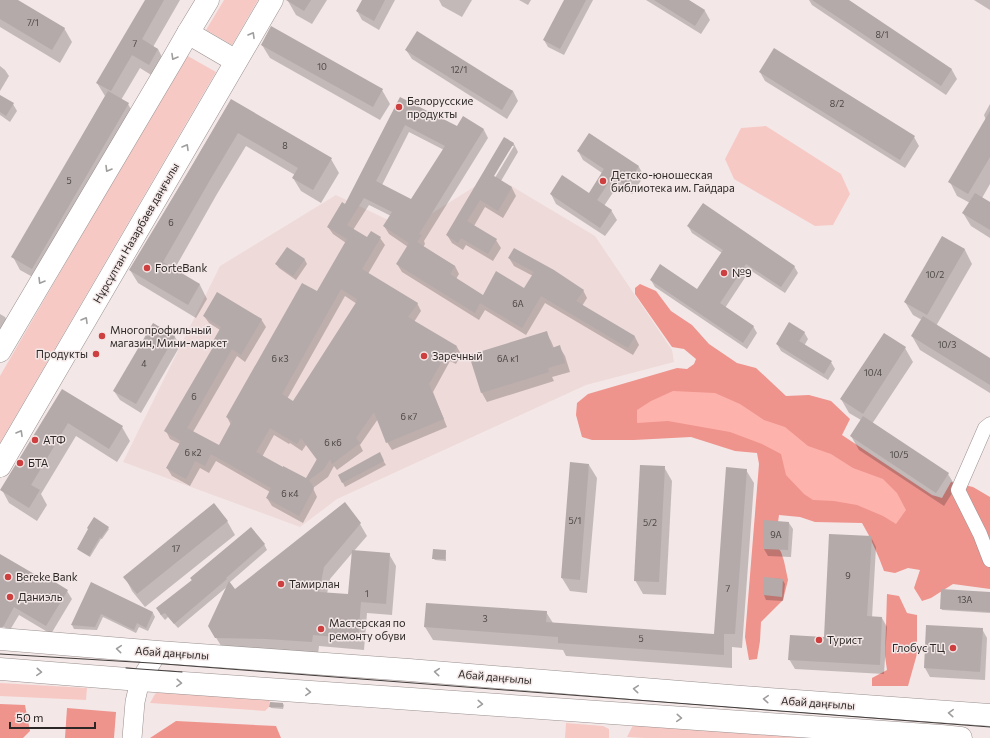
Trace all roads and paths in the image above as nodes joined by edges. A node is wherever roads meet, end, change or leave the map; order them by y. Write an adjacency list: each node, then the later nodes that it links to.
1 (208, 0): 3 (main road)
2 (272, 0): 4 (main road, Нұрсұлтан Назарбаев даңғылы, one-way to 2)
3 (188, 33): 4 (main road); 5 (main road, one-way to 5)
4 (236, 61): 7 (main road, Нұрсұлтан Назарбаев даңғылы, one-way to 4)
5 (0, 351)
6 (990, 424): 8 (street)
7 (0, 466)
8 (990, 560)
9 (0, 639): 10 (main road, Абай даңғылы, one-way to 9)
10 (158, 652): 12 (street); 13 (main road, Абай даңғылы, one-way to 10)
11 (0, 669): 12 (main road, one-way to 12)
12 (140, 680): 14 (street); 15 (main road, one-way to 15)
13 (990, 716)
14 (132, 738)
15 (961, 738)

